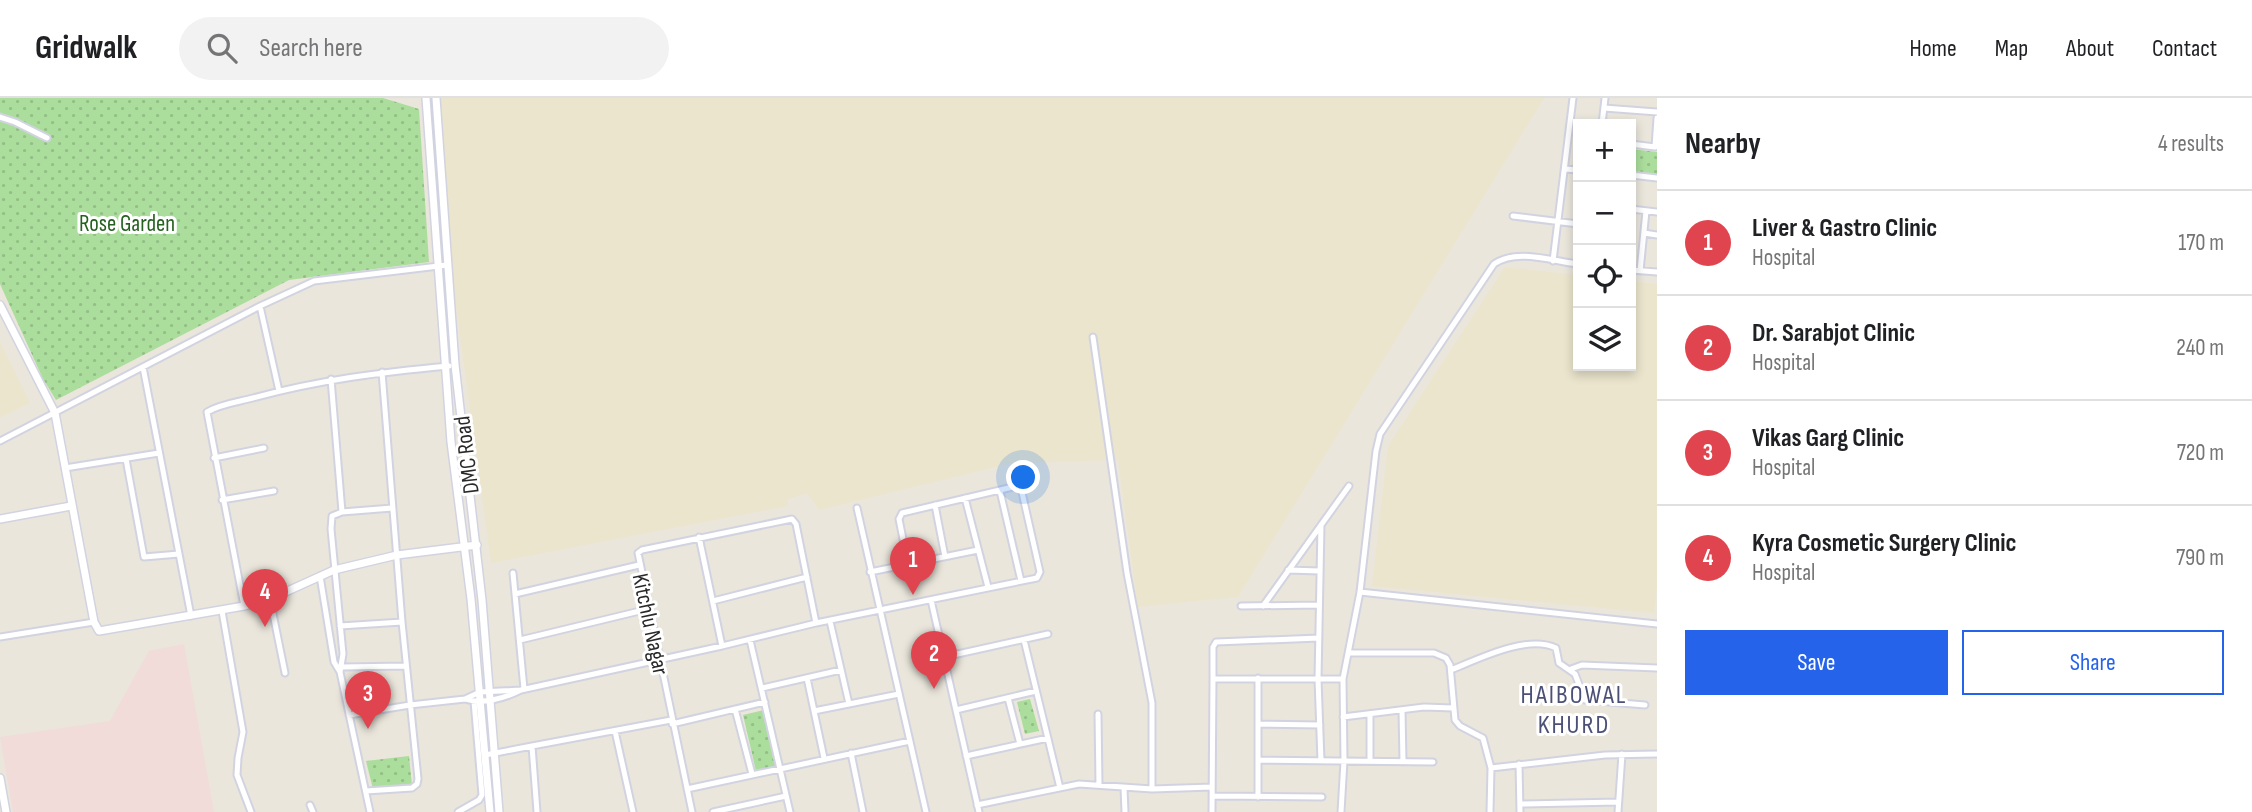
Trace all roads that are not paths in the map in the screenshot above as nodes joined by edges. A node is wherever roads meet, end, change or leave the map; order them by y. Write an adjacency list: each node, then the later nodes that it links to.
1 (426, 98): 30 (street)
2 (436, 98): 29 (street, DMC Road)
3 (1573, 98): 11 (street)
4 (1605, 98): 5 (street)
5 (1604, 108): 6 (street); 9 (street)
6 (1657, 112)
7 (0, 117): 10 (street)
8 (1657, 118): 14 (street)
9 (1603, 119)
10 (47, 138)
11 (1569, 138): 12 (street); 15 (street)
12 (1573, 138)
13 (1636, 145): 14 (street)
14 (1656, 147)
15 (1565, 169): 16 (street); 23 (street)
16 (1573, 170)
17 (1636, 176): 18 (street)
18 (1657, 178)
19 (1636, 210): 20 (street)
20 (1646, 211): 21 (street); 25 (street)
21 (1657, 212)
22 (1513, 216): 23 (street)
23 (1559, 222): 24 (street); 27 (street)
24 (1573, 223)
25 (1644, 233): 26 (street); 32 (street)
26 (1657, 235)
27 (1553, 261): 28 (street); 80 (street)
28 (1573, 263)
29 (447, 265): 30 (street); 37 (street, DMC Road)
30 (438, 267): 35 (street); 39 (street)
31 (1636, 271): 32 (street)
32 (1640, 271): 33 (street)
33 (1657, 272)
34 (0, 305): 43 (street)
35 (260, 306): 38 (street); 42 (street)
36 (1093, 337): 173 (street)
37 (455, 365): 39 (street); 63 (street, DMC Road)
38 (143, 366): 43 (street); 46 (street)
39 (445, 366): 40 (street); 64 (street)
40 (382, 372): 41 (street); 57 (street)
41 (331, 379): 42 (street); 59 (street)
42 (279, 391): 47 (street)
43 (54, 413): 44 (street); 49 (street)
44 (0, 440)
45 (264, 448): 47 (street)
46 (159, 453): 48 (street); 66 (street)
47 (214, 457): 54 (street)
48 (126, 459): 49 (street); 66 (street)
49 (65, 468): 56 (street)
50 (1349, 486): 61 (street)
51 (274, 491): 54 (street)
52 (1000, 491): 53 (street); 78 (street); 78 (street)
53 (965, 498): 55 (street); 65 (street)
54 (222, 500): 86 (street)
55 (935, 505): 68 (street); 69 (street)
56 (71, 506): 60 (street); 94 (street)
57 (392, 508): 59 (street); 67 (street)
58 (857, 508): 74 (street)
59 (342, 512): 71 (street)
60 (0, 519)
61 (1321, 525): 72 (street); 73 (street)
62 (699, 537): 70 (street, Kitchlu Nagar); 77 (street, Kitchlu Nagar); 84 (street)
63 (477, 545): 64 (street); 123 (street, DMC Road)
64 (464, 547): 67 (street); 126 (street)
65 (978, 550): 68 (street); 79 (street)
66 (179, 554): 92 (street)
67 (397, 555): 71 (street); 95 (street)
68 (945, 557): 69 (street)
69 (908, 564): 74 (street)
70 (639, 565): 81 (street); 89 (street, Kitchlu Nagar)
71 (334, 570): 76 (street); 98 (street)
72 (1288, 570): 73 (street); 88 (street)
73 (1320, 570): 85 (street)
74 (870, 572): 90 (street)
75 (513, 573): 81 (street)
76 (320, 576): 82 (street); 112 (street)
77 (807, 577): 84 (street); 96 (street)
78 (1021, 581): 79 (street)
79 (988, 587): 83 (street)
80 (1360, 592): 97 (street); 106 (street)
81 (515, 594): 102 (street)
82 (270, 598): 86 (street); 115 (street)
83 (931, 600): 90 (street); 107 (street)
84 (713, 601): 105 (street)
85 (1319, 605): 88 (street); 101 (street)
86 (244, 606): 91 (street)
87 (1241, 606): 88 (street)
88 (1263, 606)
89 (648, 609): 102 (street); 108 (street, Kitchlu Nagar)
90 (879, 610): 93 (street); 125 (street)
91 (222, 611): 92 (street); 184 (street)
92 (191, 616): 94 (street)
93 (830, 621): 96 (street); 113 (street)
94 (94, 622): 100 (street)
95 (402, 622): 98 (street); 109 (street)
96 (816, 623): 103 (street)
97 (1657, 624)
98 (340, 626): 112 (street)
99 (1048, 634): 104 (street)
100 (0, 637)
101 (1319, 638): 118 (street); 119 (street)
102 (520, 640): 122 (street)
103 (750, 640): 105 (street); 121 (street)
104 (1024, 640): 107 (street); 124 (street)
105 (722, 646): 108 (street)
106 (1349, 653): 114 (street); 120 (street)
107 (944, 657): 135 (street)
108 (658, 659): 122 (street); 142 (street, Kitchlu Nagar)
109 (406, 666): 112 (street); 131 (street)
110 (1657, 668): 111 (street)
111 (1571, 669): 114 (street); 132 (street)
112 (341, 670): 140 (street)
113 (841, 670): 116 (street); 130 (street)
114 (1451, 670): 133 (street)
115 (285, 673)
116 (807, 678): 121 (street); 137 (street)
117 (1258, 678): 118 (street); 119 (street); 143 (street)
118 (1213, 679): 169 (street)
119 (1318, 679): 120 (street); 144 (street)
120 (1343, 679): 141 (street)
121 (762, 688): 129 (street)
122 (522, 689): 123 (street); 128 (street)
123 (491, 690): 126 (street); 128 (street, DMC Road)
124 (1036, 691): 127 (street); 146 (street)
125 (899, 694): 130 (street); 147 (street)
126 (477, 697): 128 (street); 131 (street); 154 (street); 187 (street)
127 (1008, 698): 135 (street); 148 (street)
128 (492, 699): 150 (street, DMC Road)
129 (765, 702): 134 (street); 164 (street)
130 (849, 704): 137 (street)
131 (410, 705): 140 (street); 174 (street)
132 (1645, 705)
133 (1453, 708): 136 (street); 165 (street)
134 (735, 709): 142 (street); 166 (street)
135 (956, 710): 155 (street)
136 (1402, 710): 139 (street); 161 (street)
137 (814, 711): 156 (street)
138 (1098, 714): 168 (street)
139 (1370, 714): 141 (street); 160 (street)
140 (349, 715): 174 (street)
141 (1343, 717): 159 (street)
142 (672, 722): 145 (street); 172 (street, Kitchlu Nagar)
143 (1258, 724): 144 (street); 157 (street)
144 (1320, 725): 158 (street)
145 (615, 731): 149 (street); 191 (street)
146 (1048, 738): 148 (street); 170 (street)
147 (911, 741): 151 (street); 196 (street)
148 (1020, 744): 155 (street)
149 (532, 746): 150 (street); 190 (street)
150 (495, 753): 154 (street); 189 (street, DMC Road)
151 (852, 753): 156 (street); 195 (street)
152 (1622, 754): 153 (street); 163 (street); 179 (street)
153 (1657, 754)
154 (485, 755): 188 (street)
155 (966, 756): 182 (street)
156 (824, 758): 164 (street)
157 (1258, 760): 158 (street); 177 (street)
158 (1321, 761): 159 (street)
159 (1344, 761): 160 (street); 200 (street)
160 (1370, 761): 161 (street)
161 (1403, 762): 162 (street)
162 (1433, 762)
163 (1519, 764): 165 (street); 180 (street)
164 (779, 768): 166 (street); 175 (street)
165 (1491, 768): 201 (street)
166 (752, 774): 172 (street)
167 (0, 778): 183 (street)
168 (1099, 785): 170 (street); 171 (street)
169 (1212, 787): 173 (street); 176 (street)
170 (1060, 788): 182 (street)
171 (1124, 788): 173 (street); 198 (street)
172 (687, 789): 192 (street, Kitchlu Nagar)
173 (1152, 789)
174 (366, 791): 186 (street)
175 (786, 796): 193 (street); 194 (street)
176 (1212, 796): 177 (street); 199 (street)
177 (1258, 797): 178 (street)
178 (1322, 797)
179 (1618, 802): 180 (street); 203 (street)
180 (1520, 804): 202 (street)
181 (310, 805): 185 (street)
182 (977, 805): 197 (street)
183 (6, 812)
184 (251, 812)
185 (313, 812)
186 (370, 812)
187 (458, 812)
188 (490, 812)
189 (499, 812)
190 (537, 812)
191 (633, 812)
192 (692, 812)
193 (713, 812)
194 (790, 812)
195 (863, 812)
196 (926, 812)
197 (979, 812)
198 (1125, 812)
199 (1212, 812)
200 (1341, 812)
201 (1490, 812)
202 (1520, 812)
203 (1618, 812)

